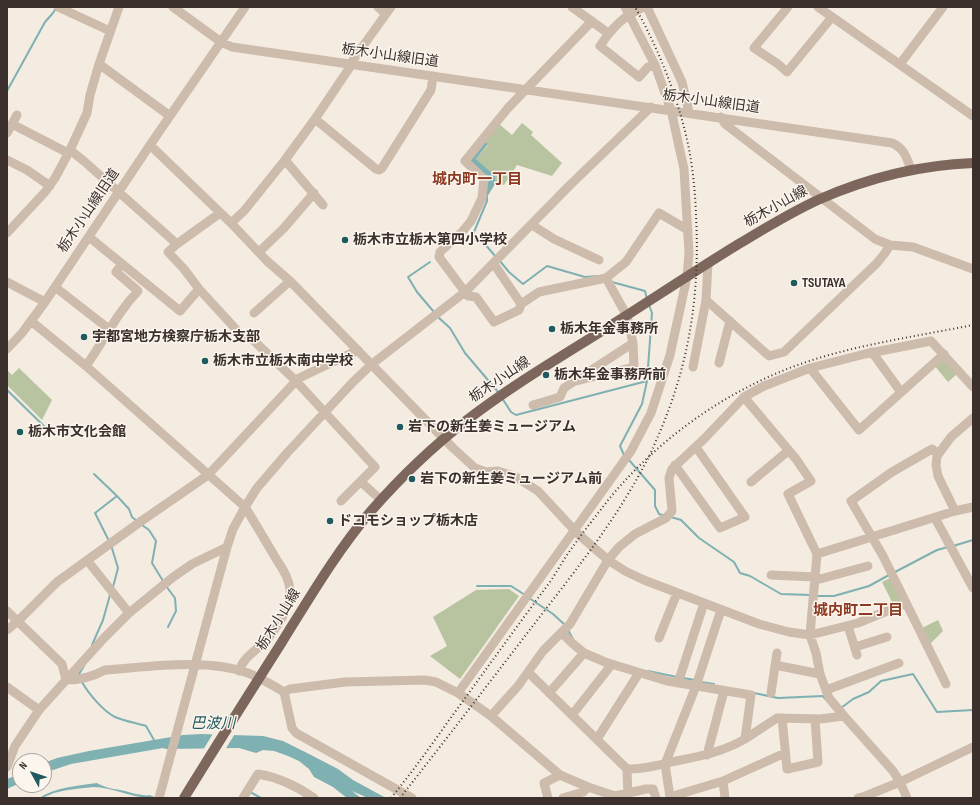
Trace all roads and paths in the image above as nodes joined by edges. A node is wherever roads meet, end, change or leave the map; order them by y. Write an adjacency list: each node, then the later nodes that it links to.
1 (58, 7): 16 (street)
2 (119, 7): 16 (street)
3 (173, 7): 18 (street)
4 (245, 7): 18 (street)
5 (378, 7): 12 (street)
6 (572, 7): 15 (street)
7 (644, 7): 13 (street)
8 (647, 7): 27 (street)
9 (788, 7): 14 (street)
10 (818, 7): 14 (street)
11 (943, 7): 21 (street)
12 (389, 10): 20 (street)
13 (627, 10): 17 (street); 22 (street)
14 (832, 17): 21 (street)
15 (592, 21): 17 (street); 24 (street)
16 (110, 31): 19 (street)
17 (608, 34): 22 (street)
18 (220, 42): 20 (street, 栃木小山線旧道); 29 (street, 栃木小山線旧道)
19 (99, 64): 29 (street); 36 (street)
20 (352, 64): 23 (street, 栃木小山線旧道); 32 (street)
21 (900, 64): 30 (street)
22 (656, 65): 26 (street)
23 (433, 76): 24 (street, 栃木小山線旧道); 32 (street)
24 (526, 88): 25 (street, 栃木小山線旧道); 66 (street)
25 (651, 107): 26 (street, 栃木小山線旧道); 48 (street)
26 (671, 110): 27 (street, 栃木小山線旧道); 49 (street)
27 (689, 112): 31 (street, 栃木小山線旧道)
28 (17, 116): 33 (street)
29 (170, 116): 35 (street, 栃木小山線旧道)
30 (973, 116)
31 (721, 117): 40 (street, 栃木小山線旧道); 44 (street)
32 (315, 119): 38 (street)
33 (12, 124): 34 (street); 36 (street)
34 (7, 133)
35 (150, 145): 42 (street, 栃木小山線旧道); 46 (street)
36 (69, 151): 41 (street); 42 (street)
37 (7, 160): 41 (street)
38 (285, 160): 43 (street); 47 (street)
39 (973, 163): 40 (main road, 栃木小山線)
40 (911, 170): 44 (main road, 栃木小山線)
41 (50, 186): 50 (street)
42 (119, 192): 51 (street, 栃木小山線旧道); 52 (street)
43 (314, 193): 45 (street); 54 (street)
44 (821, 198): 53 (street); 56 (main road, 栃木小山線)
45 (323, 205)
46 (220, 213): 47 (street); 52 (street)
47 (231, 223): 54 (street)
48 (532, 225): 55 (street); 58 (street)
49 (688, 230): 60 (street); 61 (street)
50 (7, 233)
51 (89, 236): 57 (street); 64 (street, 栃木小山線旧道)
52 (177, 244): 65 (street)
53 (890, 245): 59 (street); 73 (street)
54 (259, 252): 62 (street)
55 (599, 260)
56 (708, 263): 60 (main road, 栃木小山線); 67 (street)
57 (122, 264): 65 (street); 74 (street)
58 (494, 264): 66 (street); 69 (street)
59 (973, 269)
60 (687, 277): 71 (main road, 栃木小山線); 107 (street)
61 (606, 278): 69 (street); 71 (street)
62 (290, 281): 70 (street); 77 (street)
63 (7, 282): 68 (street)
64 (55, 287): 68 (street, 栃木小山線旧道); 74 (street)
65 (199, 289): 85 (street)
66 (466, 292): 69 (street); 81 (street)
67 (706, 300): 73 (street); 83 (street)
68 (45, 302): 72 (street, 栃木小山線旧道)
69 (521, 304)
70 (254, 312)
71 (626, 316): 75 (street); 93 (main road, 栃木小山線)
72 (31, 321): 76 (street, 栃木小山線旧道); 82 (street)
73 (730, 321): 80 (street)
74 (109, 328): 82 (street)
75 (633, 343): 86 (street); 86 (street)
76 (7, 349)
77 (358, 350): 81 (street); 85 (street)
78 (872, 352): 79 (street); 84 (street); 88 (street)
79 (944, 354): 87 (street); 88 (street)
80 (719, 363)
81 (372, 364): 91 (street); 93 (street)
82 (86, 366): 98 (street)
83 (693, 367)
84 (810, 368): 88 (street); 89 (street)
85 (295, 381): 91 (street); 98 (street)
86 (576, 381): 90 (street)
87 (973, 387)
88 (901, 392)
89 (744, 397): 94 (street); 95 (street)
90 (533, 405)
91 (325, 412): 99 (street); 103 (street)
92 (973, 418): 96 (street)
93 (444, 439): 101 (main road, 栃木小山線); 107 (street)
94 (696, 446): 97 (street); 97 (street)
95 (788, 451): 100 (street); 110 (street)
96 (938, 454): 105 (street); 108 (street)
97 (676, 465): 112 (street)
98 (208, 475): 103 (street); 111 (street)
99 (360, 482): 101 (street); 102 (street)
100 (751, 482)
101 (381, 500): 126 (main road, 栃木小山線)
102 (341, 501)
103 (245, 506): 109 (street); 123 (street)
104 (973, 507): 105 (street)
105 (955, 511): 106 (street)
106 (935, 518): 108 (street); 116 (street)
107 (574, 530): 112 (street); 151 (street)
108 (873, 537): 110 (street); 119 (street)
109 (227, 547): 122 (street); 136 (street)
110 (817, 554): 115 (street)
111 (87, 560): 122 (street); 124 (street)
112 (608, 560): 117 (street); 128 (street)
113 (868, 566): 115 (street)
114 (771, 575): 115 (street)
115 (815, 577): 129 (street)
116 (973, 588)
117 (677, 593): 118 (street); 131 (street)
118 (704, 603): 120 (street); 144 (street)
119 (906, 603): 125 (street); 145 (street)
120 (721, 610): 129 (street); 146 (street)
121 (7, 611): 124 (street)
122 (129, 613): 143 (street)
123 (280, 621): 126 (street); 138 (street)
124 (18, 622): 127 (street); 143 (street)
125 (848, 626): 129 (street); 130 (street)
126 (291, 627): 142 (main road, 栃木小山線)
127 (7, 630)
128 (562, 633): 132 (street); 139 (street)
129 (810, 635): 141 (street)
130 (887, 637)
131 (659, 638)
132 (584, 653): 135 (street); 152 (street)
133 (777, 653): 137 (street)
134 (899, 663): 148 (street)
135 (612, 664): 140 (street); 155 (street)
136 (194, 665): 138 (street); 143 (street); 175 (street)
137 (775, 665): 141 (street); 153 (street)
138 (239, 671): 142 (street)
139 (528, 672): 152 (street); 156 (street)
140 (639, 673): 144 (street); 161 (street)
141 (820, 674): 148 (street)
142 (259, 678): 150 (street); 176 (main road, 栃木小山線)
143 (66, 680): 154 (street)
144 (678, 682): 146 (street)
145 (946, 684)
146 (696, 686): 149 (street); 166 (street)
147 (7, 687): 154 (street)
148 (826, 690): 157 (street)
149 (724, 691): 160 (street); 165 (street)
150 (284, 692): 151 (street); 179 (street)
151 (458, 693): 156 (street)
152 (549, 693): 155 (street)
153 (771, 693)
154 (39, 710): 162 (street)
155 (572, 715): 161 (street)
156 (491, 716): 169 (street)
157 (844, 716): 159 (street); 171 (street)
158 (782, 718): 159 (street); 160 (street); 164 (street)
159 (815, 719): 164 (street)
160 (745, 739): 165 (street)
161 (597, 740): 168 (street)
162 (11, 744): 167 (street)
163 (973, 747): 171 (street)
164 (785, 753): 170 (street)
165 (707, 755): 166 (street)
166 (665, 764): 168 (street); 170 (street)
167 (7, 766)
168 (627, 769): 174 (street)
169 (560, 775): 172 (street); 180 (street)
170 (723, 781): 183 (street)
171 (900, 782): 184 (street); 185 (street)
172 (588, 787): 173 (street); 181 (street)
173 (610, 796): 174 (street)
174 (628, 796): 182 (street)
175 (159, 798)
176 (184, 798)
177 (243, 798): 178 (street)
178 (314, 798)
179 (412, 798)
180 (548, 798)
181 (563, 798)
182 (656, 798)
183 (725, 798)
184 (858, 798)
185 (907, 798)

